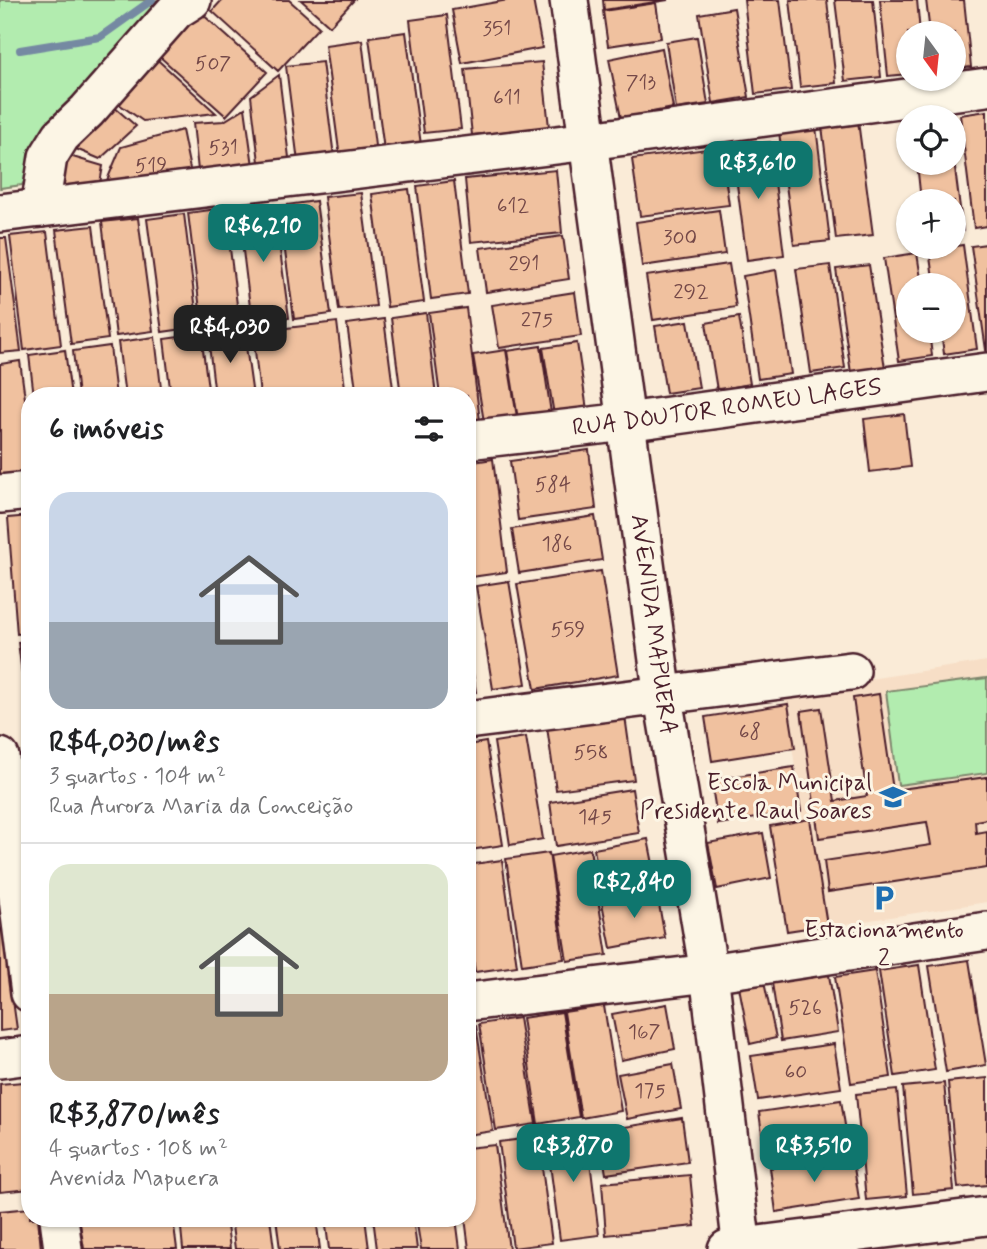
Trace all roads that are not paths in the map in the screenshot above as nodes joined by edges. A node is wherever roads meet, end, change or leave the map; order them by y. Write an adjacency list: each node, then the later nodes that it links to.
1 (192, 0): 5 (street)
2 (569, 0): 4 (street, AVENIDA MAPUERA)
3 (987, 88): 4 (street)
4 (589, 141): 5 (street); 8 (street, AVENIDA MAPUERA)
5 (40, 208): 6 (street)
6 (0, 213)
7 (987, 372): 8 (street, RUA DOUTOR ROMEU LAGES)
8 (626, 422): 9 (street, RUA DOUTOR ROMEU LAGES); 13 (street, AVENIDA MAPUERA)
9 (476, 439)
10 (21, 492): 11 (street)
11 (0, 494)
12 (852, 671): 13 (street)
13 (663, 697): 14 (street); 18 (street, AVENIDA MAPUERA)
14 (476, 719)
15 (8, 770): 16 (street)
16 (21, 902)
17 (987, 931): 18 (street)
18 (709, 973): 19 (street); 24 (street, AVENIDA MAPUERA)
19 (476, 1001)
20 (21, 1056): 21 (street)
21 (0, 1059)
22 (987, 1216): 24 (street)
23 (60, 1227): 25 (street)
24 (737, 1248)
25 (62, 1249)

